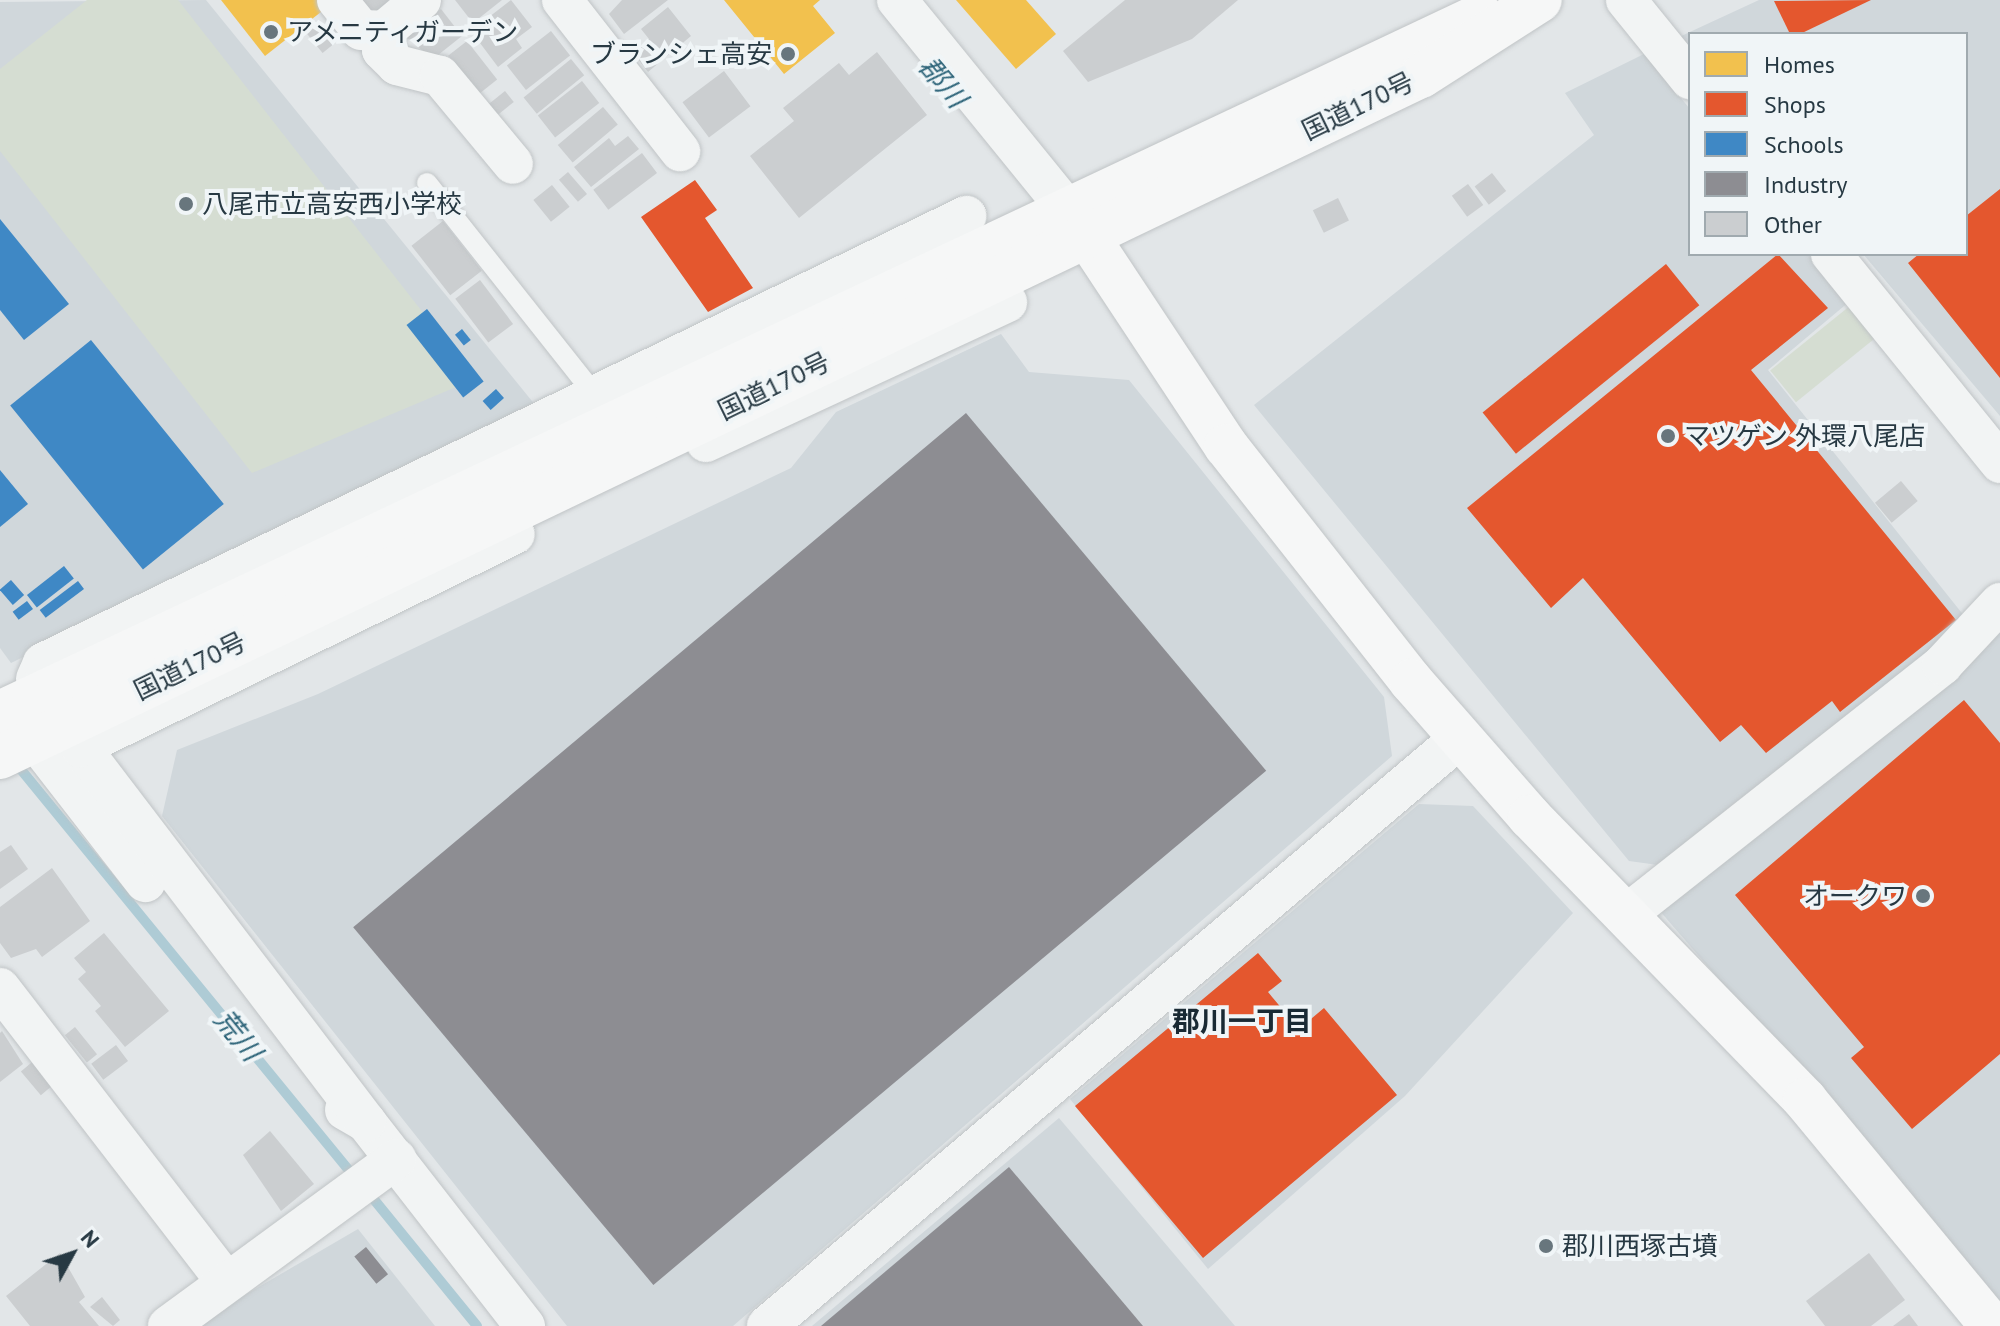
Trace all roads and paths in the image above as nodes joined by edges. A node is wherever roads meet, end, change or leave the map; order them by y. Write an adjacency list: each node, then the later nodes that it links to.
1 (337, 0): 8 (street)
2 (421, 0): 8 (street)
3 (562, 0): 10 (street)
4 (897, 0): 14 (street)
5 (1518, 0): 14 (main road, 国道170号)
6 (1540, 0): 14 (main road, 国道170号)
7 (1626, 0): 9 (street)
8 (384, 31): 11 (street)
9 (1688, 77)
10 (680, 151)
11 (513, 164)
12 (427, 183): 17 (lane)
13 (966, 216): 17 (street)
14 (1076, 221): 17 (main road, 国道170号); 21 (main road)
15 (1833, 256): 18 (street)
16 (1007, 302): 17 (street)
17 (616, 438): 20 (main road, 国道170号); 20 (street); 24 (street)
18 (2000, 463)
19 (2000, 603): 22 (street)
20 (13, 717): 24 (street)
21 (1460, 738): 22 (main road); 29 (street)
22 (1627, 914): 30 (main road)
23 (0, 988): 26 (street)
24 (366, 1122): 25 (street)
25 (373, 1178): 26 (street); 28 (street)
26 (225, 1280): 27 (street)
27 (168, 1326)
28 (525, 1326)
29 (767, 1326)
30 (1992, 1326)

